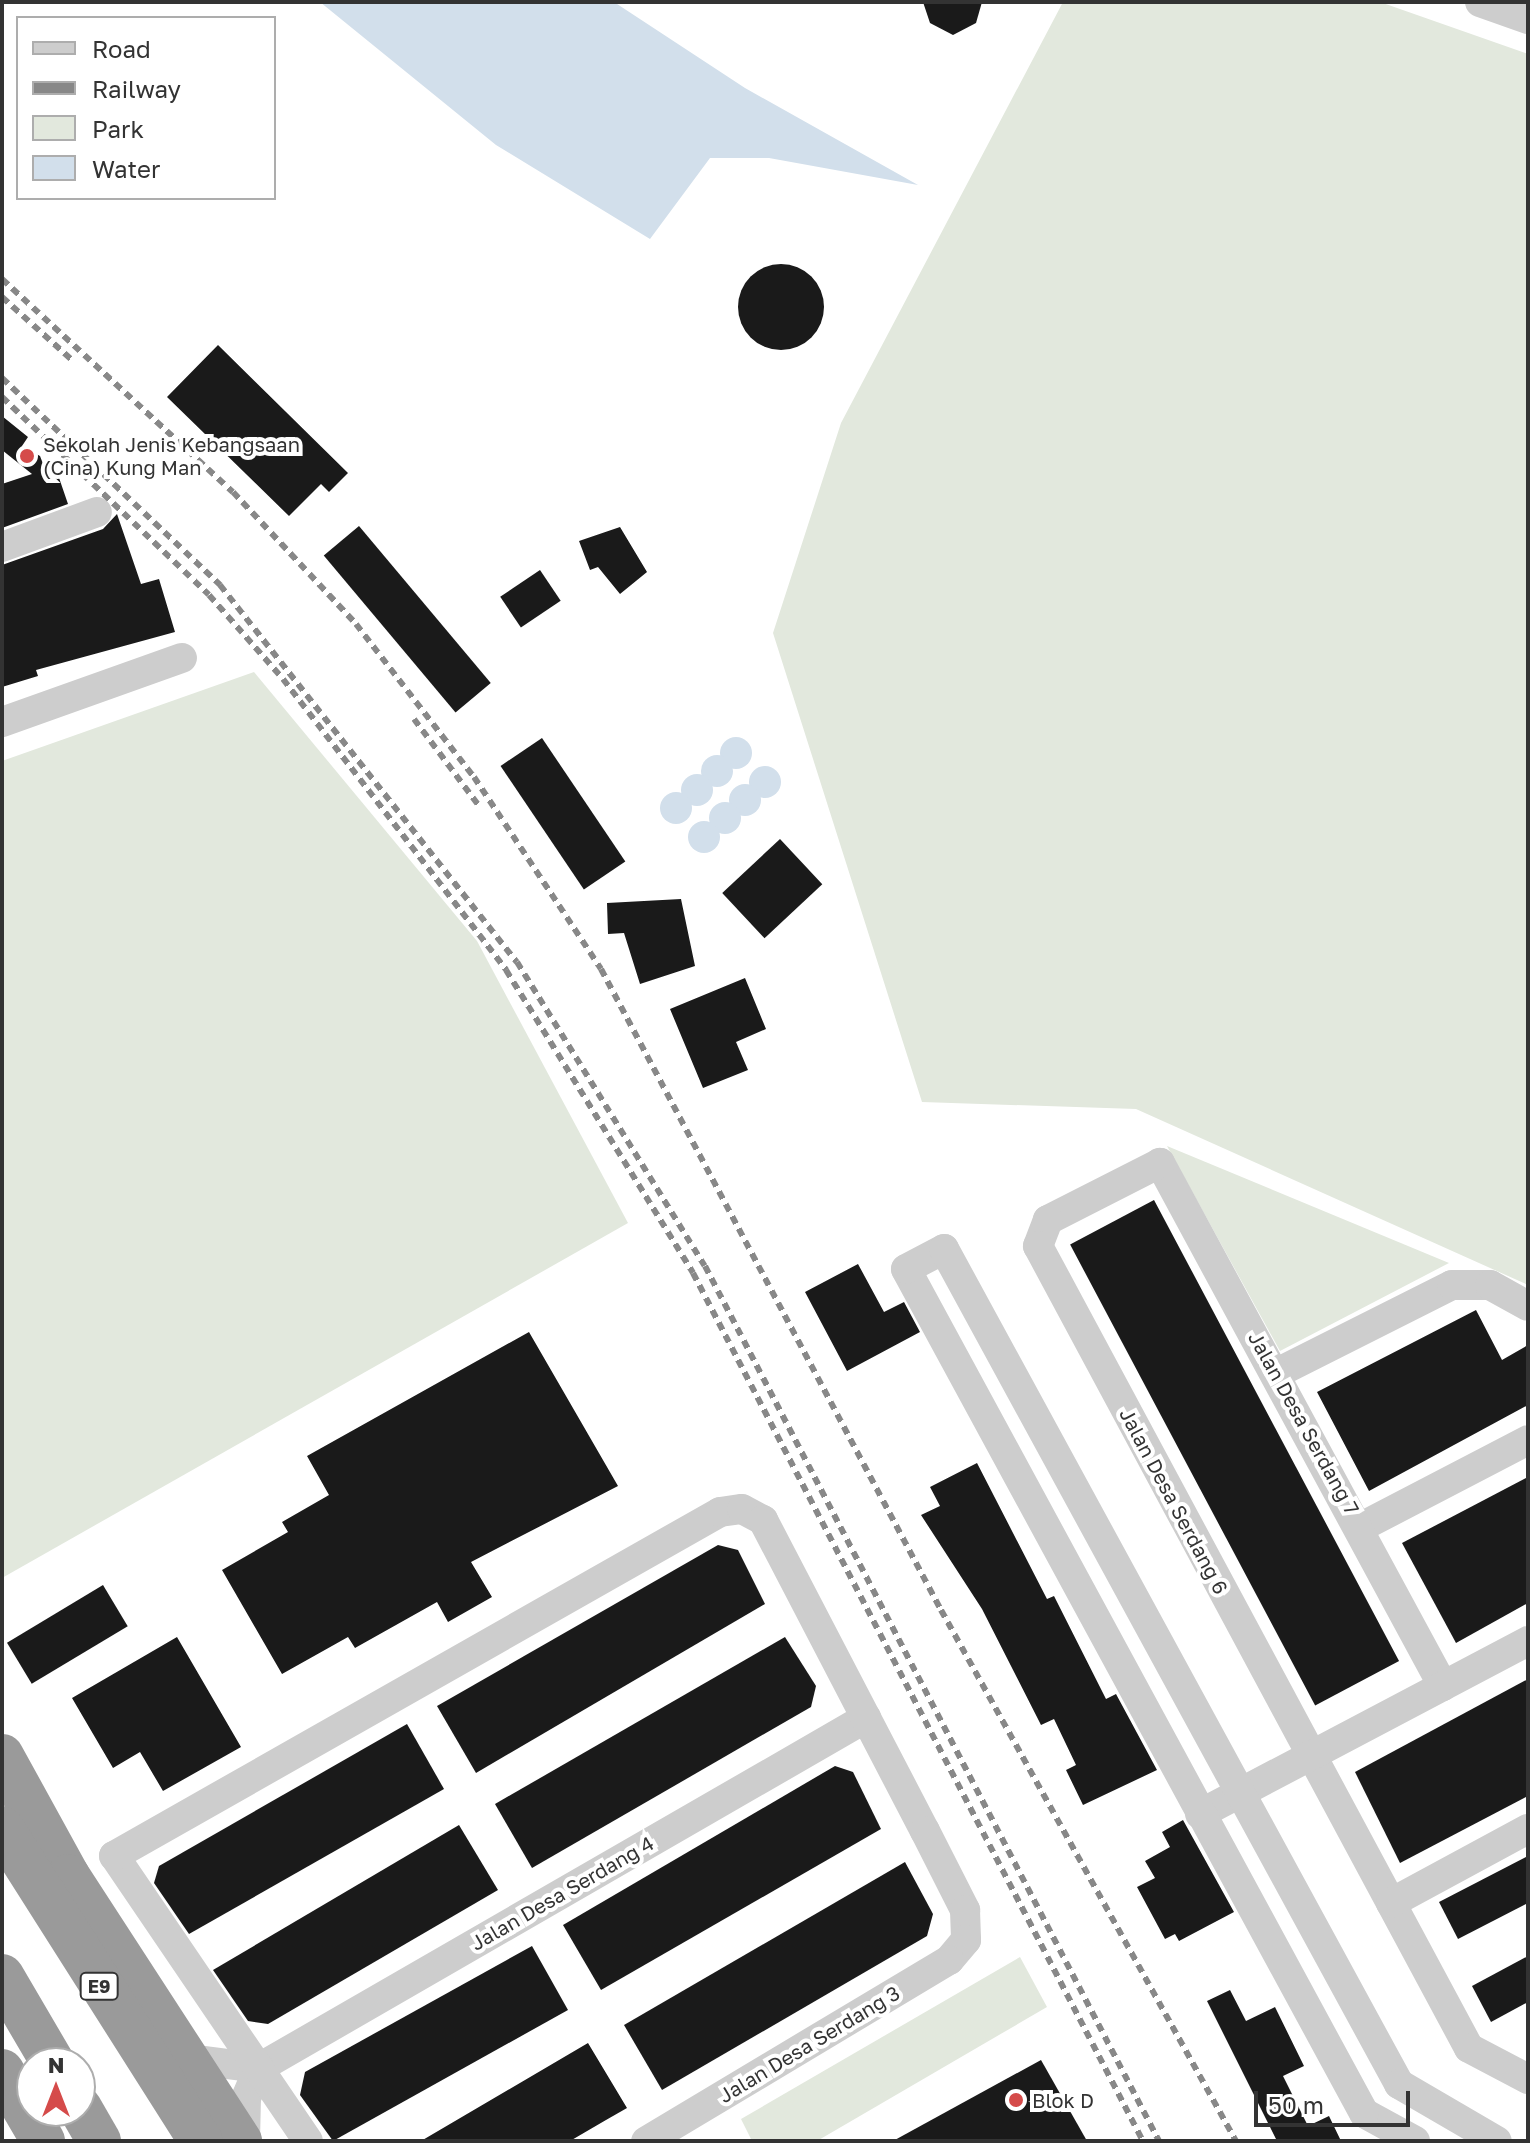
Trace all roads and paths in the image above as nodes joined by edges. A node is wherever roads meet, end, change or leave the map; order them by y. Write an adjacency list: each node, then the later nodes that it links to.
1 (1480, 2): 2 (street)
2 (1524, 14)
3 (97, 512): 4 (street)
4 (2, 547)
5 (182, 658): 6 (street)
6 (2, 722)
7 (1038, 1246): 9 (street, Jalan Desa Serdang 7); 15 (street, Jalan Desa Serdang 6)
8 (1528, 1306): 9 (street)
9 (1277, 1373): 11 (street, Jalan Desa Serdang 7)
10 (1528, 1440): 11 (street)
11 (1361, 1527): 13 (street, Jalan Desa Serdang 7)
12 (1528, 1641): 13 (street)
13 (1443, 1686): 15 (street)
14 (866, 1718): 27 (street, Jalan Desa Serdang 4); 27 (street); 34 (street, Jalan Desa Serdang 3)
15 (1317, 1753): 17 (street); 21 (street, Jalan Desa Serdang 6)
16 (2, 1756): 25 (highway, E9)
17 (1242, 1792): 18 (street); 18 (street); 36 (street)
18 (1200, 1814): 35 (street)
19 (2, 1828): 31 (highway, E9)
20 (1528, 1829): 21 (street)
21 (1391, 1903): 26 (street, Jalan Desa Serdang 6)
22 (2, 1976): 23 (highway)
23 (44, 2047)
24 (1528, 2052): 26 (street)
25 (188, 2059): 27 (street); 32 (highway, E9)
26 (1499, 2067): 29 (street)
27 (259, 2068): 32 (street); 33 (street)
28 (2, 2071): 30 (highway)
29 (1528, 2079)
30 (43, 2141)
31 (201, 2141)
32 (243, 2141)
33 (308, 2141)
34 (646, 2141)
35 (1415, 2141)
36 (1497, 2141)

